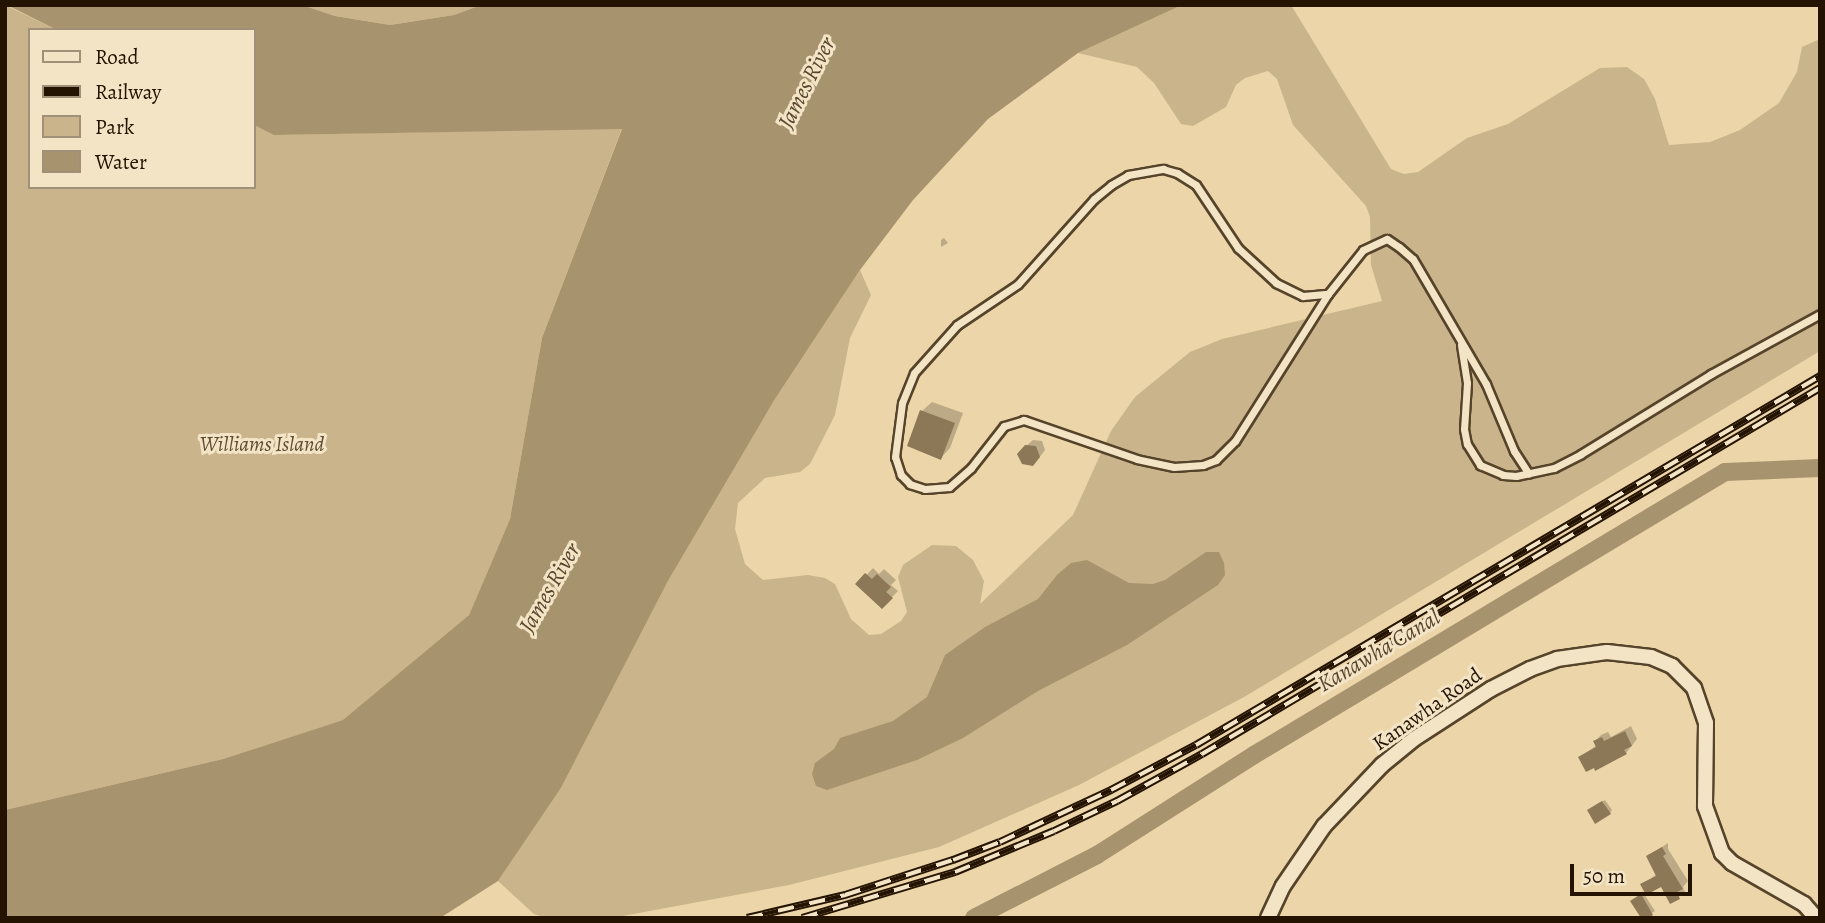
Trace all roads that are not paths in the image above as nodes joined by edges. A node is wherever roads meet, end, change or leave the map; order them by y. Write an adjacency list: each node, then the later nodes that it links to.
1 (1328, 294): 1 (lane); 3 (lane)
2 (1820, 314): 4 (lane)
3 (1461, 345): 4 (lane); 4 (lane)
4 (1529, 474)
5 (1268, 918): 6 (street, Kanawha Road)
6 (1816, 918)

